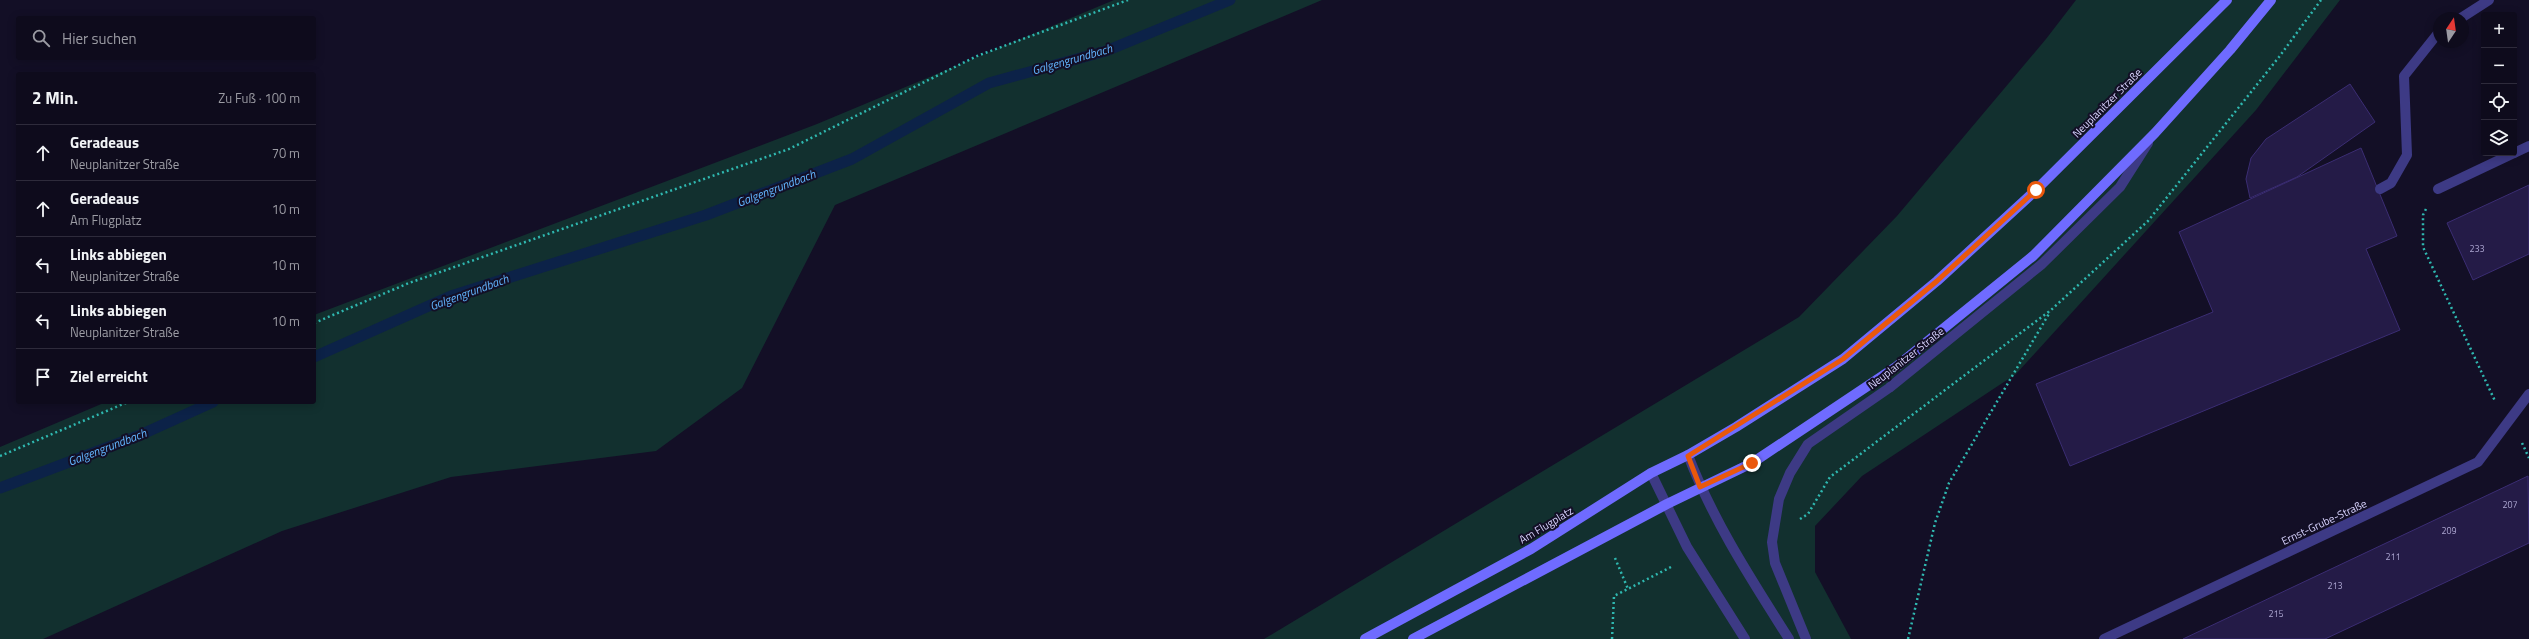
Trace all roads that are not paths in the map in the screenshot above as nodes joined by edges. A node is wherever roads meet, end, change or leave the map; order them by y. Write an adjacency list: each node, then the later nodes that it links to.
1 (2227, 0): 13 (main road, Neuplanitzer Straße)
2 (2271, 0): 6 (main road, Neuplanitzer Straße)
3 (2489, 0): 4 (street)
4 (2469, 13)
5 (2433, 40): 10 (street)
6 (2155, 133): 16 (main road, Neuplanitzer Straße); 22 (street, Neuplanitzer Straße)
7 (2529, 146): 8 (street)
8 (2517, 152)
9 (2508, 156): 11 (street)
10 (2380, 189)
11 (2438, 189)
12 (2529, 394): 23 (street, Ernst-Grube-Straße)
13 (1736, 427): 14 (main road, Am Flugplatz)
14 (1688, 456): 15 (main road, Am Flugplatz); 16 (street)
15 (1651, 473): 17 (street); 18 (main road, Am Flugplatz)
16 (1700, 487): 17 (main road, Neuplanitzer Straße); 21 (street)
17 (1667, 504): 19 (main road); 20 (street)
18 (1365, 639)
19 (1413, 639)
20 (1745, 639)
21 (1789, 639)
22 (1806, 639)
23 (2104, 639)

